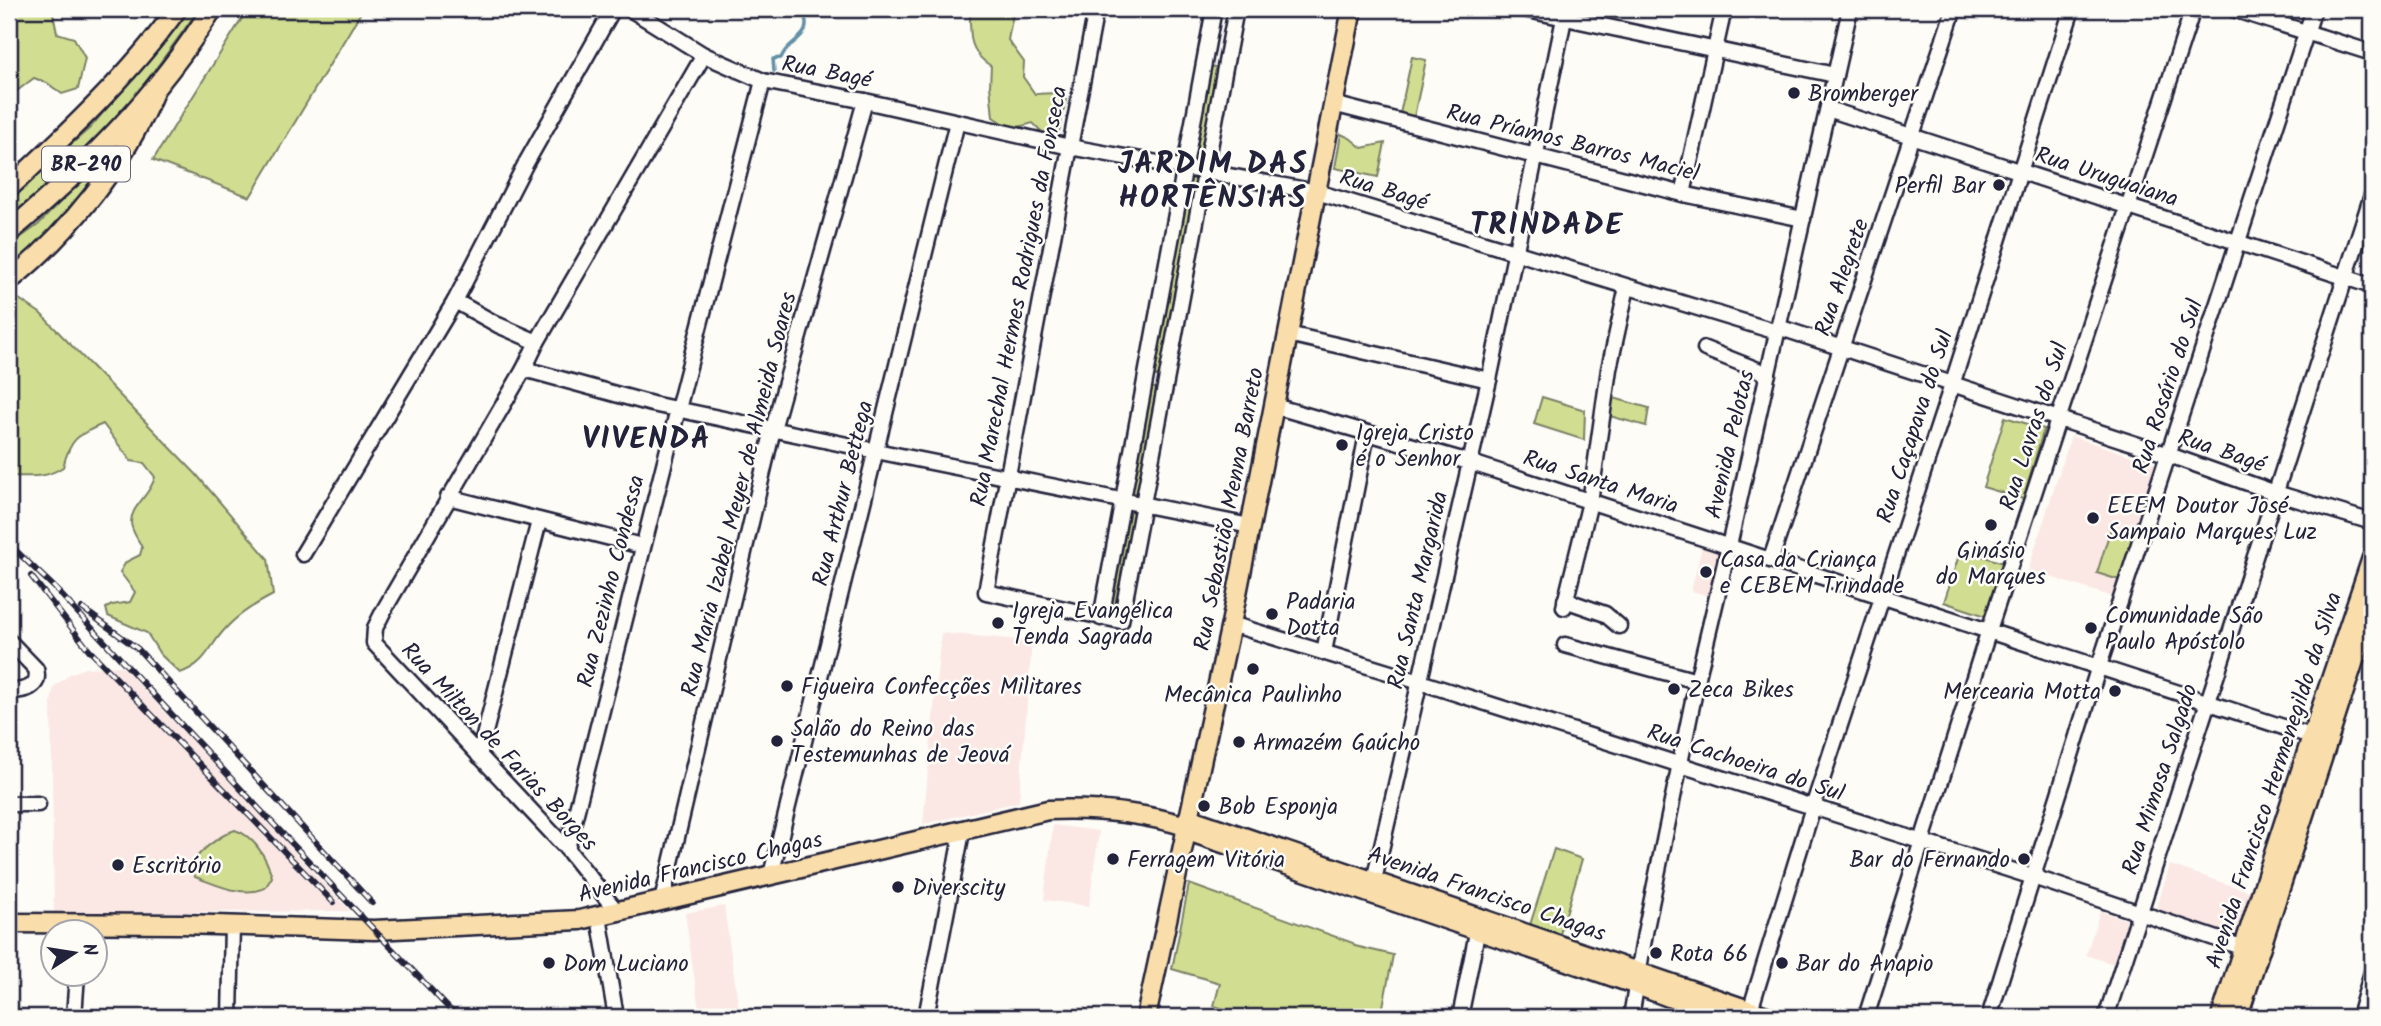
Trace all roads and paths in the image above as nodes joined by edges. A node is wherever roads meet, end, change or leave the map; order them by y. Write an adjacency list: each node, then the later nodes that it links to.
1 (177, 9): 37 (main road)
2 (212, 9): 26 (highway, BR-290)
3 (613, 9): 50 (street)
4 (630, 9): 21 (street, Rua Bagé)
5 (1097, 9): 32 (street, Rua Marechal Hermes Rodrigues da Fonseca)
6 (1214, 9): 22 (street)
7 (1236, 9): 23 (street)
8 (1352, 9): 28 (main road, Rua Sebastião Menna Barreto)
9 (1523, 9): 17 (street)
10 (1724, 9): 19 (street)
11 (1850, 9): 24 (street, Avenida Pelotas)
12 (1954, 9): 31 (street, Rua Alegrete)
13 (2072, 9): 36 (street, Rua Caçapava do Sul)
14 (2193, 9): 41 (street, Rua Lavras do Sul)
15 (2233, 9): 18 (street)
16 (2314, 9): 18 (street, Rua Rosário do Sul)
17 (1565, 14): 19 (street); 33 (street, Rua Santa Margarida)
18 (2307, 32): 20 (street); 44 (street, Rua Rosário do Sul)
19 (1716, 52): 24 (street); 39 (street)
20 (2372, 52)
21 (704, 55): 25 (street, Rua Bagé); 53 (street)
22 (1204, 59): 23 (street); 34 (street)
23 (1226, 62): 35 (street)
24 (1835, 75): 29 (street, Avenida Pelotas)
25 (763, 81): 27 (street, Rua Bagé); 63 (street, Rua Zezinho Condessa)
26 (156, 87): 43 (highway, BR-290); 47 (main road)
27 (865, 101): 30 (street, Rua Bagé); 65 (street, Rua Maria Izabel Meyer de Almeida Soares)
28 (1333, 104): 33 (street, Rua Príamos Barros Maciel); 38 (main road, Rua Sebastião Menna Barreto)
29 (1828, 109): 31 (street, Rua Uruguaiana); 42 (street, Avenida Pelotas)
30 (957, 122): 32 (street, Rua Bagé); 67 (street, Rua Arthur Bettega)
31 (1913, 136): 36 (street, Rua Uruguaiana); 54 (street, Rua Alegrete)
32 (1070, 147): 34 (street, Rua Bagé); 70 (street, Rua Marechal Hermes Rodrigues da Fonseca)
33 (1536, 158): 39 (street, Rua Príamos Barros Maciel); 45 (street, Rua Santa Margarida)
34 (1184, 167): 35 (street, Rua Bagé); 59 (street)
35 (1205, 170): 38 (street, Rua Bagé); 60 (street)
36 (2019, 172): 41 (street, Rua Uruguaiana); 61 (street, Rua Caçapava do Sul)
37 (9, 188)
38 (1317, 192): 45 (street, Rua Bagé); 52 (main road, Rua Sebastião Menna Barreto)
39 (1683, 194): 42 (street, Rua Príamos Barros Maciel)
40 (2372, 195): 46 (street, Rua Mimosa Salgado)
41 (2127, 206): 44 (street, Rua Uruguaiana); 64 (street, Rua Lavras do Sul)
42 (1803, 219): 51 (street, Avenida Pelotas)
43 (9, 232)
44 (2236, 242): 46 (street, Rua Uruguaiana); 68 (street, Rua Rosário do Sul)
45 (1517, 254): 49 (street, Rua Bagé); 58 (street, Rua Santa Margarida)
46 (2345, 277): 48 (street, Rua Uruguaiana); 71 (street, Rua Mimosa Salgado)
47 (9, 281)
48 (2372, 286)
49 (1627, 287): 51 (street, Rua Bagé); 74 (street)
50 (456, 301): 53 (street); 81 (street)
51 (1777, 329): 54 (street, Rua Bagé); 57 (street, Avenida Pelotas)
52 (1288, 334): 58 (street); 62 (main road, Rua Sebastião Menna Barreto)
53 (537, 342): 56 (street)
54 (1841, 348): 61 (street, Rua Bagé); 83 (street, Rua Alegrete)
55 (1704, 349): 57 (street)
56 (524, 369): 63 (street); 72 (street)
57 (1768, 374): 80 (street, Avenida Pelotas)
58 (1489, 380): 69 (street, Rua Santa Margarida)
59 (1145, 381): 60 (street); 73 (street)
60 (1165, 384): 75 (street)
61 (1952, 385): 64 (street, Rua Bagé); 84 (street, Rua Caçapava do Sul)
62 (1274, 406): 66 (street, Rua Santa Maria); 78 (main road, Rua Sebastião Menna Barreto)
63 (678, 409): 65 (street); 79 (street, Rua Zezinho Condessa)
64 (2059, 420): 68 (street, Rua Bagé); 89 (street, Rua Lavras do Sul)
65 (774, 429): 67 (street); 111 (street, Rua Maria Izabel Meyer de Almeida Soares)
66 (1367, 434): 69 (street, Rua Santa Maria); 92 (street)
67 (876, 451): 70 (street); 108 (street, Rua Arthur Bettega)
68 (2169, 455): 71 (street, Rua Bagé); 93 (street, Rua Rosário do Sul)
69 (1469, 462): 74 (street, Rua Santa Maria); 95 (street, Rua Santa Margarida)
70 (1007, 477): 73 (street); 86 (street, Rua Marechal Hermes Rodrigues da Fonseca)
71 (2276, 493): 77 (street, Rua Bagé); 97 (street, Rua Mimosa Salgado)
72 (448, 497): 76 (street); 99 (street, Rua Milton de Farias Borges)
73 (1123, 499): 75 (street); 86 (street)
74 (1590, 502): 80 (street, Rua Santa Maria); 88 (street)
75 (1143, 503): 78 (street); 86 (street)
76 (539, 521): 79 (street); 99 (street)
77 (2372, 522)
78 (1250, 526): 87 (main road, Rua Sebastião Menna Barreto)
79 (642, 546): 107 (street, Rua Zezinho Condessa)
80 (1729, 547): 83 (street, Rua Santa Maria); 94 (street, Avenida Pelotas)
81 (303, 554)
82 (2372, 558): 98 (main road, Avenida Francisco Hermenegildo da Silva)
83 (1772, 559): 84 (street, Rua Santa Maria)
84 (1882, 596): 89 (street, Rua Santa Maria); 103 (street, Rua Caçapava do Sul)
85 (2372, 605): 98 (main road, Avenida Francisco Hermenegildo da Silva)
86 (1101, 618)
87 (1231, 624): 92 (street, Rua Cachoeira do Sul); 104 (main road, Rua Sebastião Menna Barreto)
88 (1619, 626)
89 (1989, 630): 93 (street, Rua Santa Maria); 106 (street, Rua Lavras do Sul)
90 (9, 641): 96 (street)
91 (1565, 645): 94 (street)
92 (1324, 652): 95 (street, Rua Cachoeira do Sul)
93 (2099, 666): 97 (street, Rua Santa Maria); 109 (street, Rua Rosário do Sul)
94 (1697, 681): 100 (street, Avenida Pelotas)
95 (1420, 682): 100 (street, Rua Cachoeira do Sul); 110 (street, Rua Santa Margarida)
96 (9, 691)
97 (2207, 701): 98 (street, Rua Santa Maria); 112 (street, Rua Mimosa Salgado)
98 (2319, 739): 120 (main road, Avenida Francisco Hermenegildo da Silva)
99 (479, 756): 107 (street, Rua Milton de Farias Borges)
100 (1679, 764): 103 (street, Rua Cachoeira do Sul); 122 (street, Avenida Pelotas)
101 (9, 804): 102 (street)
102 (38, 804)
103 (1813, 807): 106 (street, Rua Cachoeira do Sul); 124 (street, Rua Caçapava do Sul)
104 (1186, 824): 105 (main road, Avenida Francisco Chagas); 110 (main road, Avenida Francisco Chagas); 129 (main road, Rua Sebastião Menna Barreto)
105 (962, 832): 108 (main road, Avenida Francisco Chagas); 128 (street)
106 (1921, 842): 109 (street, Rua Cachoeira do Sul); 134 (street, Rua Lavras do Sul)
107 (567, 849): 113 (street, Rua Milton de Farias Borges)
108 (771, 875): 111 (main road, Avenida Francisco Chagas)
109 (2033, 877): 112 (street, Rua Cachoeira do Sul); 135 (street, Rua Rosário do Sul)
110 (1373, 887): 116 (main road, Avenida Francisco Chagas)
111 (662, 901): 113 (main road, Avenida Francisco Chagas)
112 (2140, 912): 120 (street, Rua Cachoeira do Sul); 136 (street, Rua Mimosa Salgado)
113 (618, 913): 114 (main road, Avenida Francisco Chagas)
114 (599, 917): 118 (main road, Avenida Francisco Chagas); 127 (street)
115 (9, 923): 117 (main road, Avenida Francisco Chagas)
116 (1479, 923): 122 (main road, Avenida Francisco Chagas); 130 (street)
117 (38, 925)
118 (232, 925): 119 (main road, Avenida Francisco Chagas); 126 (street)
119 (108, 927)
120 (2252, 950): 137 (main road, Avenida Francisco Hermenegildo da Silva); 138 (main road, Avenida Francisco Hermenegildo da Silva)
121 (2372, 972): 139 (street)
122 (1638, 978): 124 (main road, Avenida Francisco Chagas); 131 (street, Avenida Pelotas); 132 (main road, Avenida Francisco Chagas)
123 (76, 988): 125 (street)
124 (1749, 1014): 133 (main road, Avenida Francisco Chagas)
125 (74, 1017)
126 (230, 1017)
127 (616, 1017)
128 (926, 1017)
129 (1146, 1017)
130 (1460, 1017)
131 (1631, 1017)
132 (1722, 1017)
133 (1769, 1017)
134 (1866, 1017)
135 (1989, 1017)
136 (2106, 1017)
137 (2221, 1017)
138 (2238, 1017)
139 (2359, 1017)

